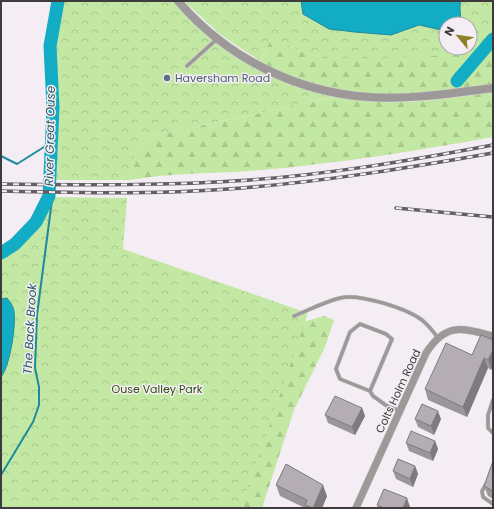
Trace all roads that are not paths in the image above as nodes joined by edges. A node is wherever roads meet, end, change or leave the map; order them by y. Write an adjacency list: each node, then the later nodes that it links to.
1 (178, 1): 2 (street)
2 (217, 39): 3 (lane); 4 (street)
3 (187, 66)
4 (493, 88)
5 (294, 316): 7 (lane)
6 (493, 336): 7 (street, Colts Holm Road)
7 (438, 338): 10 (street, Colts Holm Road)
8 (370, 391): 8 (lane); 10 (lane)
9 (493, 400): 11 (lane)
10 (400, 411): 14 (street, Colts Holm Road)
11 (493, 433)
12 (488, 478): 13 (lane)
13 (493, 504)
14 (356, 508)

